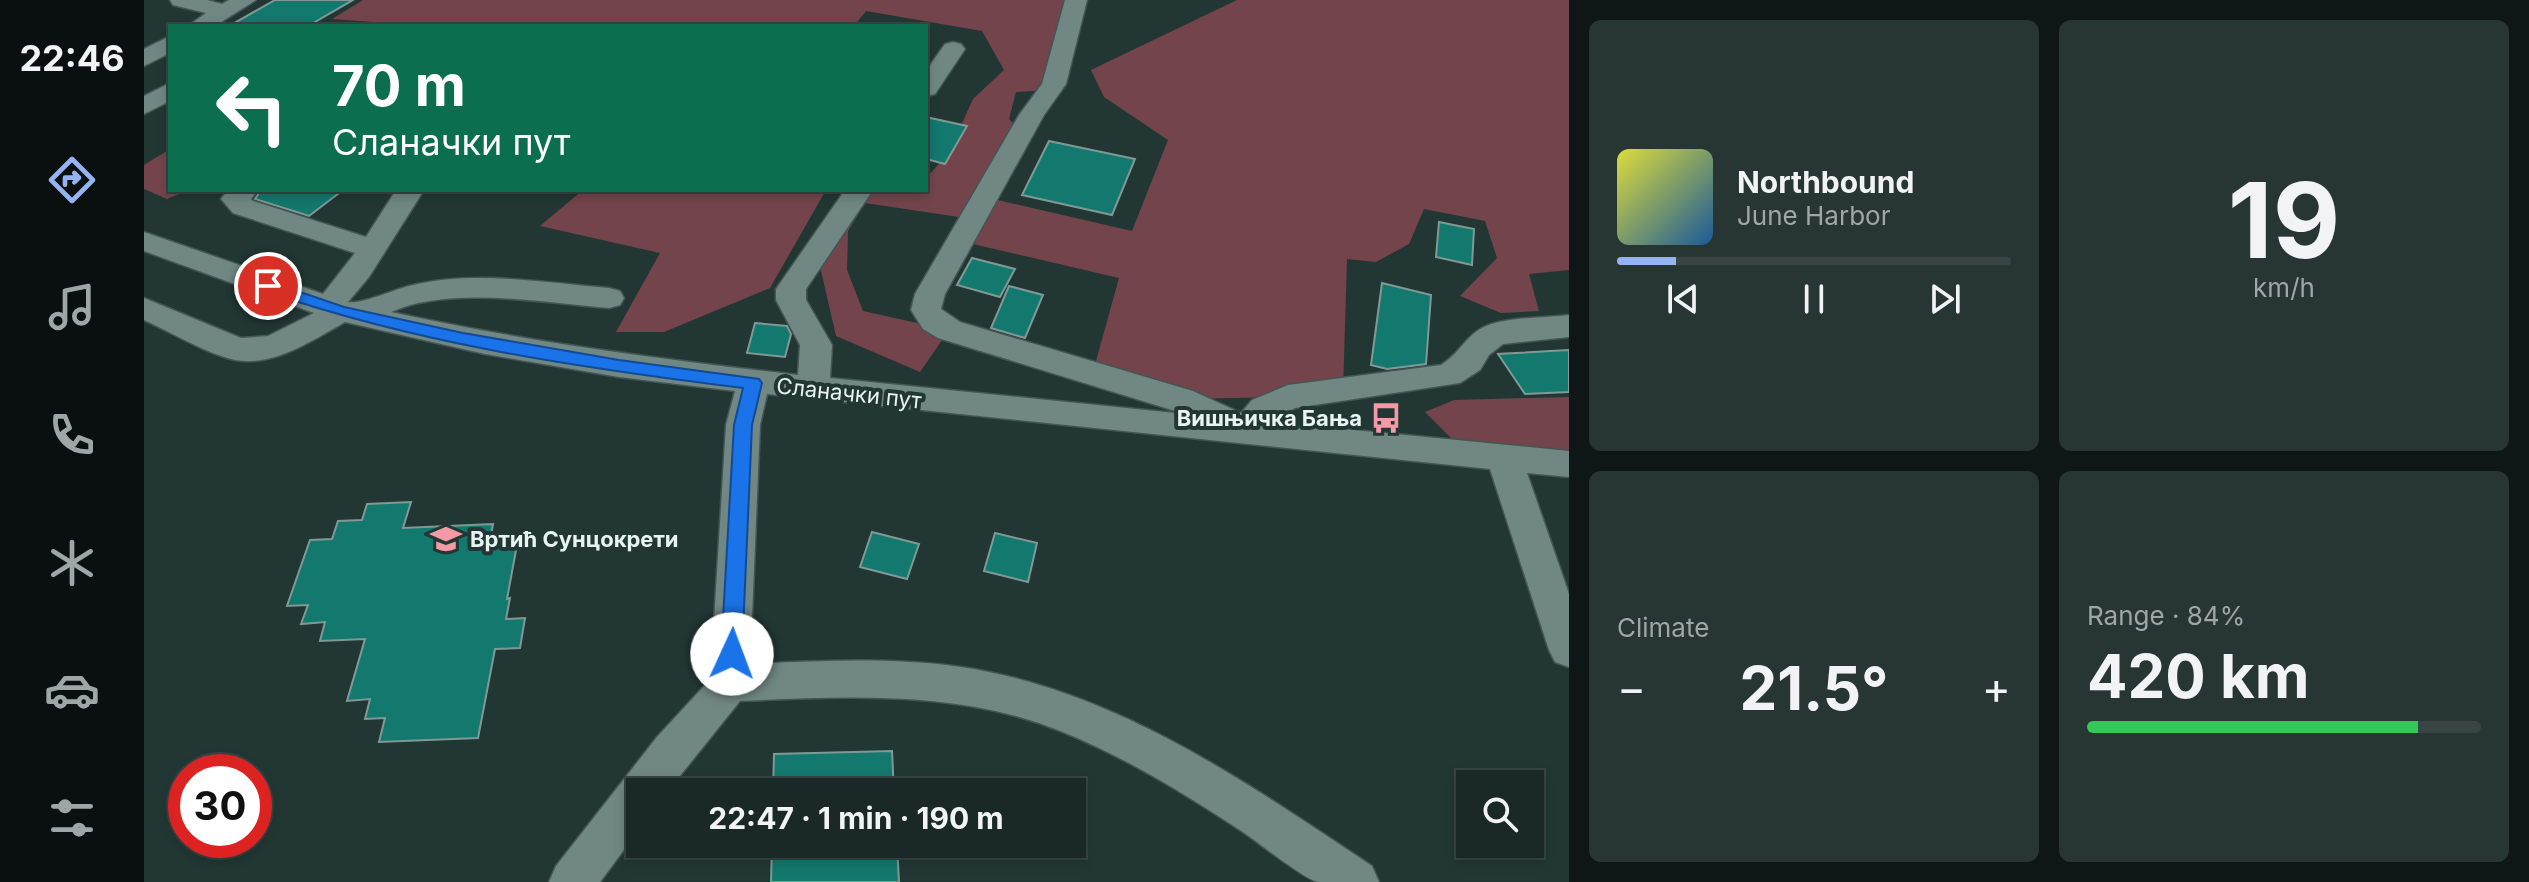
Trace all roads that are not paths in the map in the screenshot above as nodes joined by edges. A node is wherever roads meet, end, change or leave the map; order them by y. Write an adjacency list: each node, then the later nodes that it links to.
1 (181, 0): 4 (street)
2 (245, 0): 4 (street)
3 (1076, 0): 23 (street)
4 (224, 11): 5 (street)
5 (202, 24)
6 (168, 44): 8 (street)
7 (953, 49): 9 (street)
8 (144, 59)
9 (928, 86)
10 (168, 91): 11 (street)
11 (144, 107)
12 (242, 192): 16 (street)
13 (409, 192): 16 (street)
14 (858, 192): 22 (street)
15 (144, 241): 19 (street, Сланачки пут)
16 (373, 249): 19 (street)
17 (609, 298): 19 (street)
18 (144, 308): 19 (street)
19 (342, 311): 21 (street, Сланачки пут)
20 (1569, 326): 23 (street)
21 (753, 383): 22 (street, Сланачки пут); 27 (street)
22 (813, 388): 23 (street, Сланачки пут)
23 (1245, 431): 24 (street, Сланачки пут)
24 (1504, 458): 25 (street, Сланачки пут); 26 (street)
25 (1569, 464)
26 (1569, 650)
27 (727, 683): 28 (street); 31 (street)
28 (651, 778)
29 (626, 811): 30 (street)
30 (572, 882)
31 (1356, 882)

